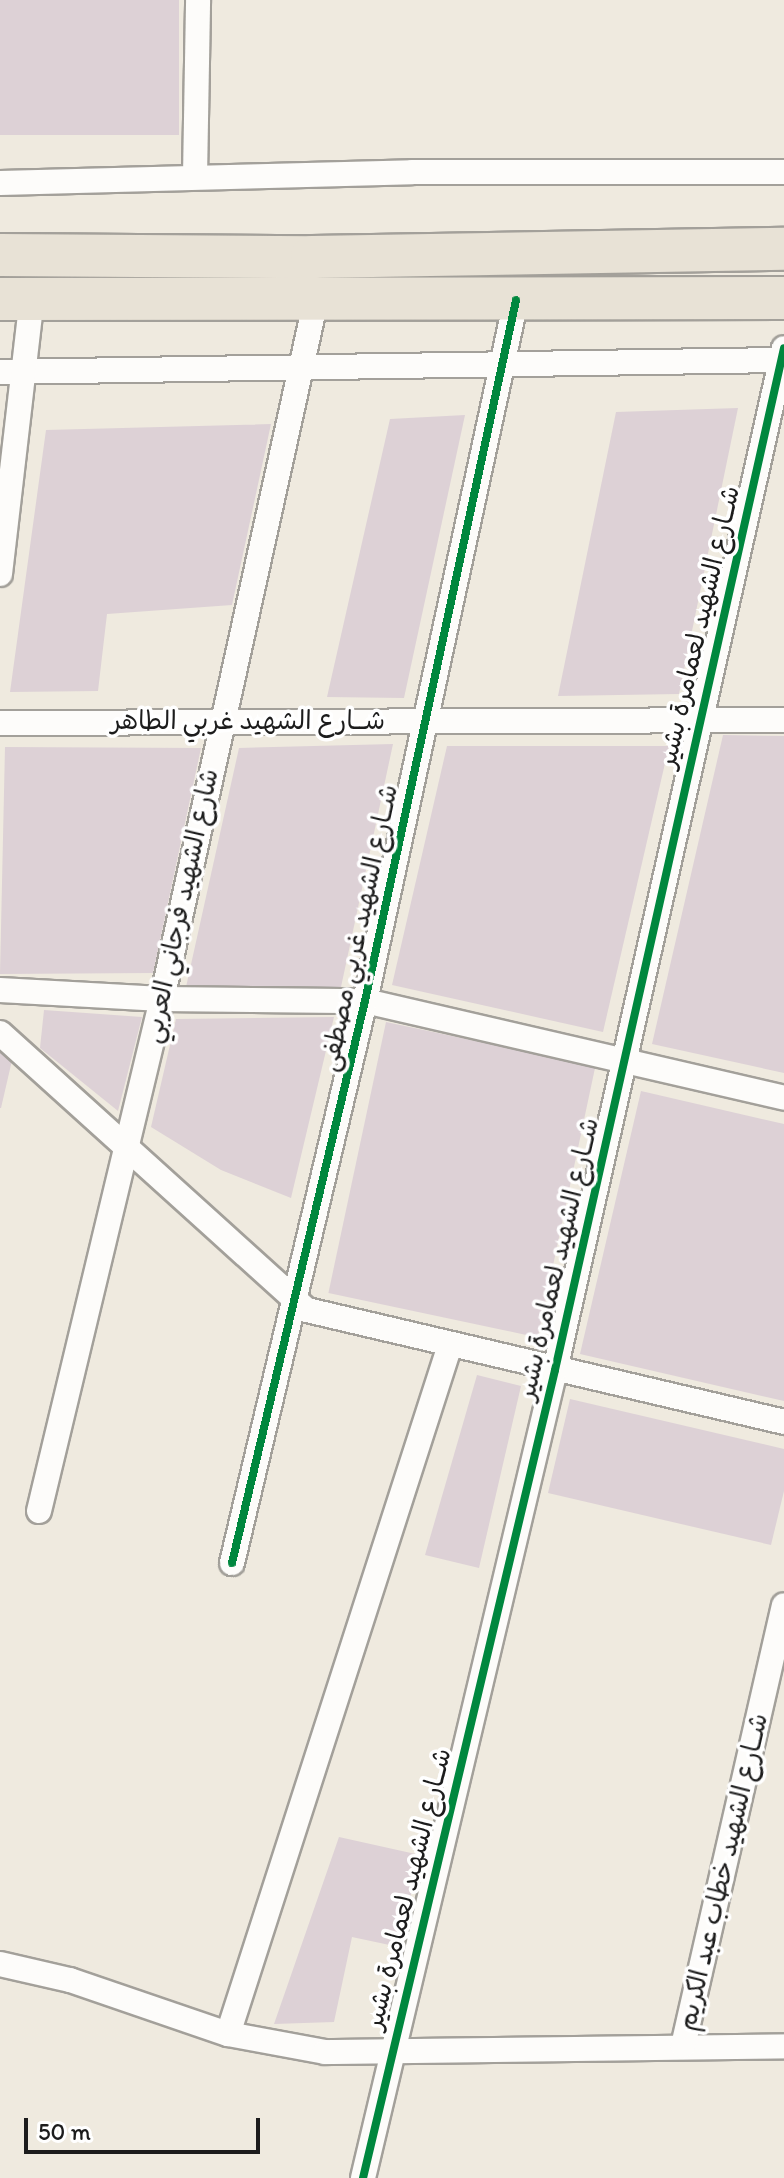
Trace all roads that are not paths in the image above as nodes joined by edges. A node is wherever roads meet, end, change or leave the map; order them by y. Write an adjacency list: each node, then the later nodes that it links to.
1 (198, 0): 3 (street)
2 (784, 172): 3 (street)
3 (195, 177): 4 (street)
4 (0, 183)
5 (784, 249): 6 (highway)
6 (0, 255)
7 (784, 298): 10 (highway)
8 (16, 299): 9 (highway); 14 (street)
9 (316, 300): 10 (highway); 13 (street, شارع الشهيد فرجاني العربي)
10 (516, 300): 12 (street, شــارع الشهيد غربي مصطفى)
11 (783, 356): 12 (street); 19 (street, شــارع الشهيد لعمامرة بشير)
12 (503, 360): 13 (street); 18 (street, شــارع الشهيد غربي مصطفى)
13 (300, 370): 14 (street); 17 (street, شارع الشهيد فرجاني العربي)
14 (12, 372): 15 (street)
15 (0, 574)
16 (784, 720): 19 (street, شــارع الشهيد غربي الطاهر)
17 (221, 721): 18 (street, شــارع الشهيد غربي الطاهر); 20 (street, شــارع الشهيد غربي الطاهر); 22 (street, شارع الشهيد فرجاني العربي)
18 (424, 721): 19 (street, شــارع الشهيد غربي الطاهر); 23 (street, شــارع الشهيد غربي مصطفى)
19 (697, 721): 25 (street, شــارع الشهيد لعمامرة بشير)
20 (0, 723)
21 (0, 990): 22 (street)
22 (162, 999): 23 (street); 27 (street, شارع الشهيد فرجاني العربي)
23 (365, 1001): 25 (street); 28 (street, شــارع الشهيد غربي مصطفى)
24 (0, 1033): 27 (street)
25 (624, 1058): 26 (street); 30 (street, شــارع الشهيد لعمامرة بشير)
26 (784, 1098)
27 (127, 1147): 28 (street); 32 (street, شارع الشهيد فرجاني العربي)
28 (296, 1301): 29 (street); 33 (street, شــارع الشهيد غربي مصطفى)
29 (450, 1345): 30 (street); 36 (street)
30 (555, 1370): 31 (street); 39 (street, شــارع الشهيد لعمامرة بشير)
31 (784, 1422)
32 (39, 1511)
33 (232, 1563)
34 (784, 1605): 37 (street, شــارع الشهيد خطاب عبد الكريم)
35 (0, 1964): 36 (street)
36 (228, 2034): 39 (street)
37 (683, 2046): 38 (street); 39 (street)
38 (784, 2046)
39 (390, 2049): 40 (street, شــارع الشهيد لعمامرة بشير)
40 (363, 2178)

